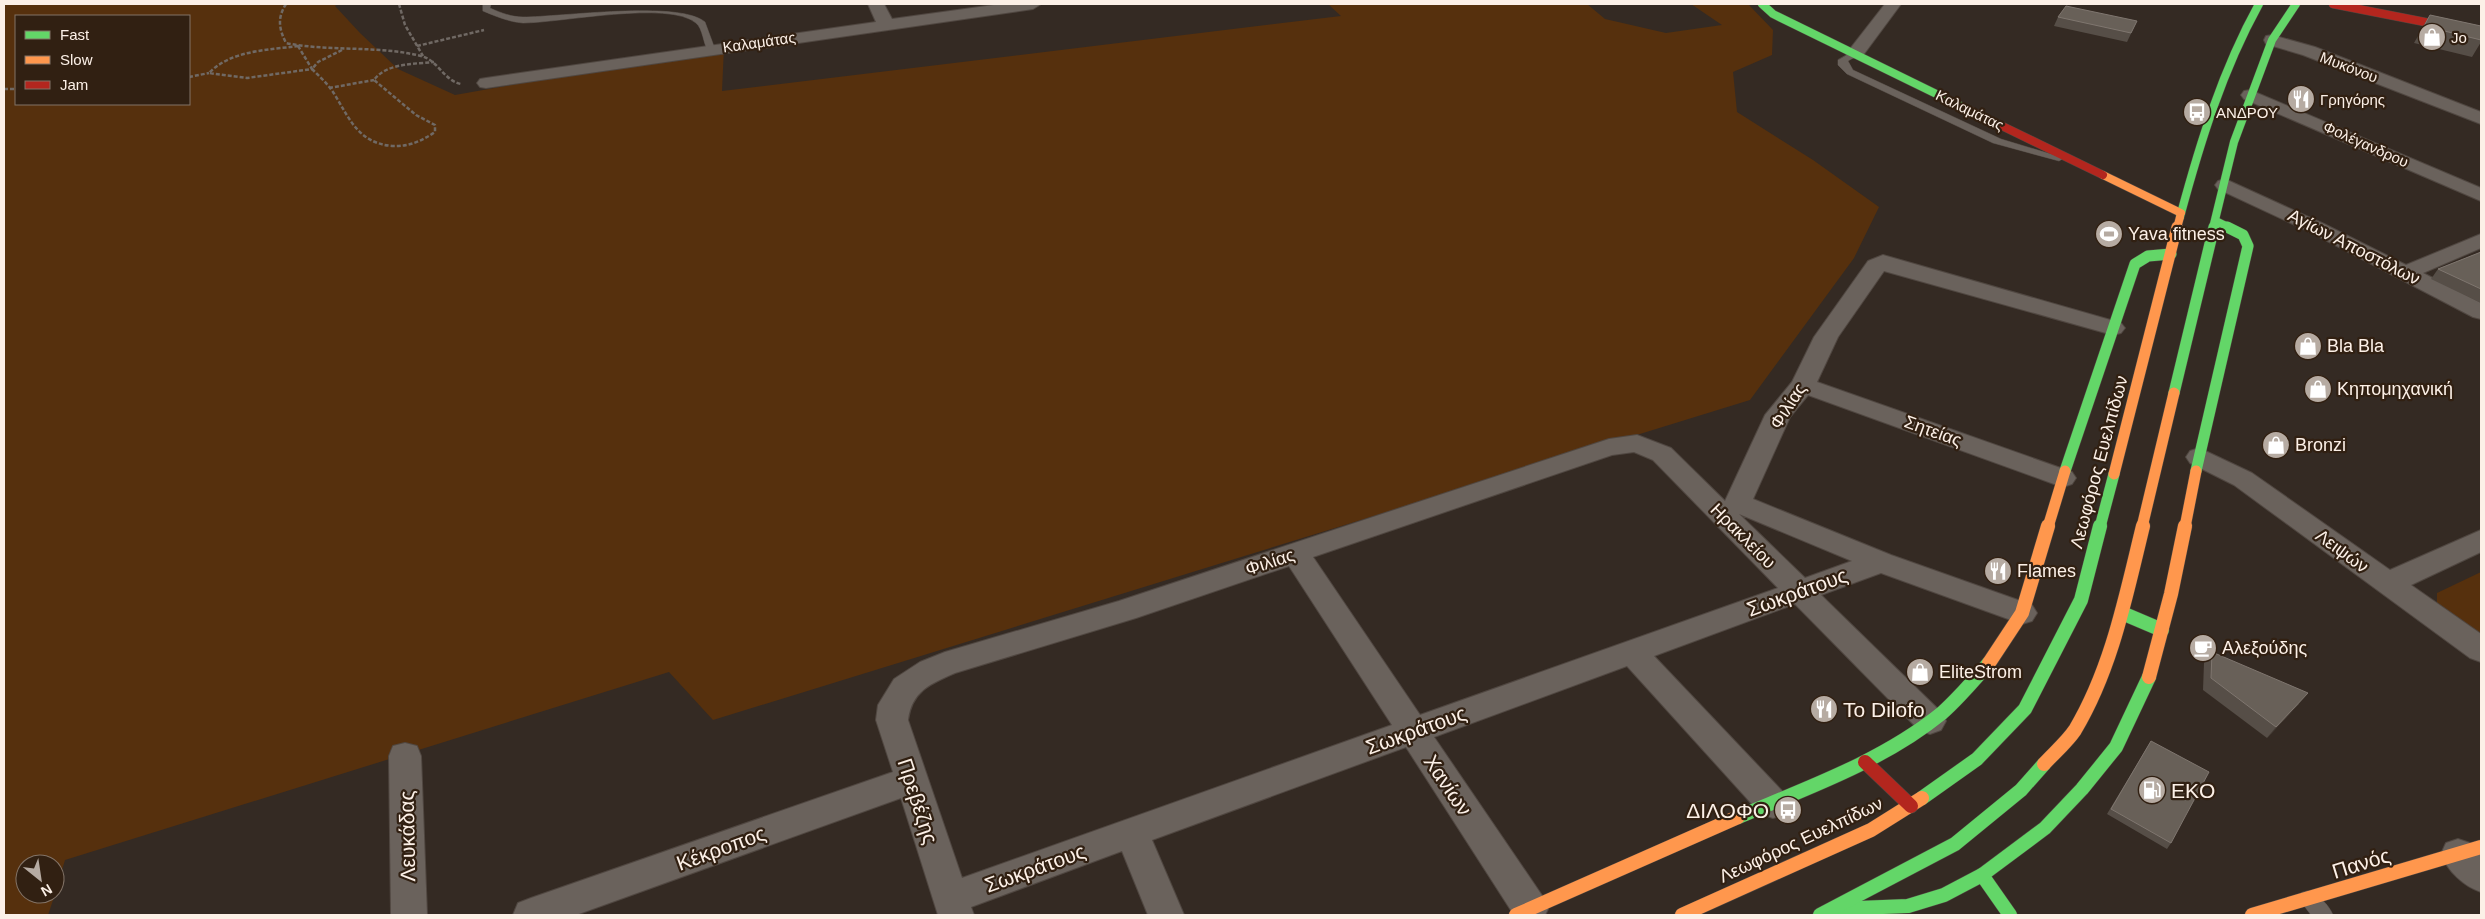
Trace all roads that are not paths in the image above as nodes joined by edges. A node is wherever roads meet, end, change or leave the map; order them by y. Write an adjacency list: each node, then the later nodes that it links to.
1 (487, 4): 12 (lane)
2 (640, 4): 12 (lane)
3 (876, 4): 14 (street)
4 (1033, 4): 11 (street, Καλαμάτας)
5 (1762, 4): 18 (main road, Καλαμάτας)
6 (1893, 4): 18 (street)
7 (2259, 4): 25 (main road, Λεωφόρος Ευελπίδων)
8 (2296, 4): 16 (main road)
9 (2333, 4): 15 (main road)
10 (2383, 4): 13 (main road)
11 (998, 6): 14 (street, Καλαμάτας)
12 (663, 11): 17 (lane)
13 (2481, 23)
14 (886, 25): 17 (street, Καλαμάτας)
15 (2481, 33)
16 (2272, 40): 20 (main road); 21 (street, Μυκόνου)
17 (711, 49): 19 (street, Καλαμάτας)
18 (1855, 54): 22 (main road, Καλαμάτας); 22 (lane)
19 (486, 83)
20 (2250, 95): 23 (main road); 24 (street, Φολέγανδρου)
21 (2481, 118)
22 (2082, 165): 25 (main road, Καλαμάτας)
23 (2225, 185): 26 (main road); 29 (street, Αγίων Αποστόλων)
24 (2481, 194)
25 (2181, 213): 28 (main road, Λεωφόρος Ευελπίδων)
26 (2216, 221): 34 (main road); 43 (main road)
27 (2481, 240): 29 (street)
28 (2171, 254): 31 (main road); 54 (main road, Λεωφόρος Ευελπίδων)
29 (2406, 273): 30 (street, Αγίων Αποστόλων)
30 (2481, 312)
31 (2113, 328): 32 (street, Φιλίας); 35 (main road)
32 (1803, 385): 35 (street, Σητείας); 36 (street, Φιλίας)
33 (1637, 443): 36 (street, Ηρακλείου); 38 (street, Φιλίας)
34 (2199, 457): 40 (street, Λειψών); 44 (main road)
35 (2063, 478): 42 (main road)
36 (1730, 509): 39 (street); 41 (street, Ηρακλείου)
37 (2481, 540): 40 (street)
38 (1296, 554): 47 (street, Φιλίας); 49 (street, Χανίων)
39 (1881, 562): 41 (street, Σωκράτους); 42 (street)
40 (2387, 584): 45 (street, Λειψών)
41 (1798, 591): 46 (street, Σωκράτους); 48 (street, Ηρακλείου)
42 (2022, 613): 48 (main road)
43 (2122, 613): 44 (main road); 60 (main road)
44 (2162, 630): 57 (main road)
45 (2481, 650)
46 (1632, 652): 49 (street, Σωκράτους); 53 (street)
47 (905, 687): 52 (street, Πρεβέζης)
48 (1930, 721): 51 (main road)
49 (1412, 731): 55 (street, Σωκράτους); 61 (street, Χανίων)
50 (405, 756): 62 (street, Λευκάδας)
51 (1865, 762): 53 (main road); 54 (main road)
52 (911, 780): 59 (street, Πρεβέζης); 63 (street, Κέκροπος)
53 (1773, 804): 61 (main road)
54 (1911, 806): 65 (main road, Λεωφόρος Ευελπίδων)
55 (1132, 833): 59 (street, Σωκράτους); 64 (street)
56 (2473, 859): 58 (main road, Πανός)
57 (1982, 875): 60 (main road); 67 (main road)
58 (2308, 898): 68 (main road, Πανός); 69 (lane)
59 (954, 907)
60 (1833, 909): 66 (main road)
61 (1527, 913)
62 (409, 915)
63 (531, 915)
64 (1166, 915)
65 (1682, 915)
66 (1820, 915)
67 (2010, 915)
68 (2252, 915)
69 (2324, 915)

